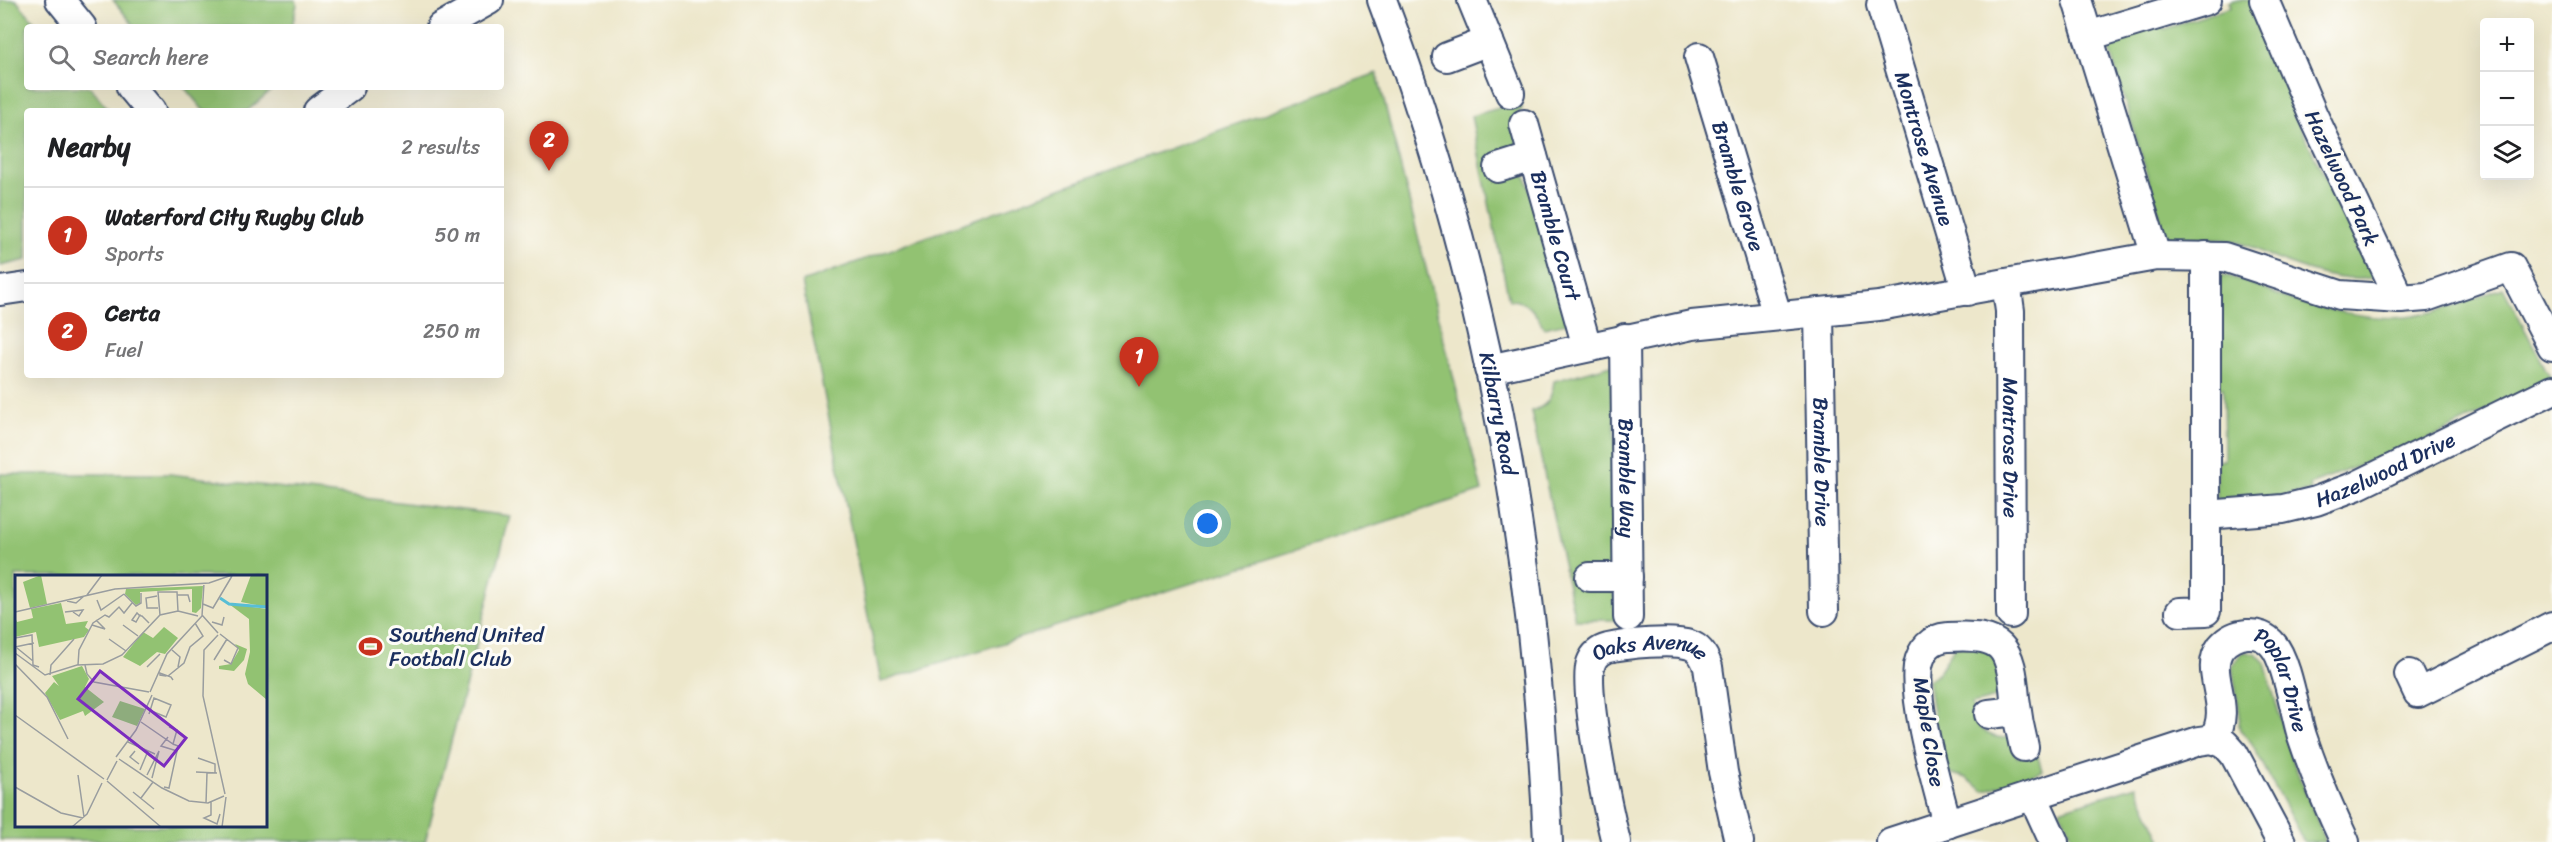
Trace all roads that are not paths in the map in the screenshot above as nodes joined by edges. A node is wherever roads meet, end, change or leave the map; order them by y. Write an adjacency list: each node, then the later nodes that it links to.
1 (60, 0): 9 (street)
2 (489, 0): 10 (street)
3 (1382, 0): 35 (street, Kilbarry Road)
4 (1472, 0): 12 (street)
5 (2077, 0): 11 (street)
6 (2207, 0): 11 (street)
7 (2264, 0): 29 (street, Hazelwood Park)
8 (1881, 5): 28 (street, Montrose Avenue)
9 (80, 24)
10 (446, 24)
11 (2088, 36): 23 (street)
12 (1489, 41): 13 (street); 17 (street)
13 (1447, 57)
14 (1699, 57): 31 (street, Bramble Grove)
15 (134, 90): 18 (street)
16 (346, 90): 19 (street)
17 (1510, 93)
18 (148, 108)
19 (322, 108)
20 (1524, 124): 21 (street, Bramble Court)
21 (1533, 157): 22 (street); 34 (street, Bramble Court)
22 (1498, 168)
23 (2156, 256): 24 (street); 25 (street)
24 (2206, 256): 29 (street); 37 (street)
25 (2006, 283): 28 (street); 42 (street, Montrose Drive)
26 (24, 287): 27 (street)
27 (0, 291)
28 (1967, 291): 30 (street)
29 (2400, 299): 33 (street)
30 (1819, 312): 31 (street); 40 (street, Bramble Drive)
31 (1777, 315): 32 (street)
32 (1624, 338): 34 (street); 39 (street, Bramble Way)
33 (2552, 346)
34 (1587, 347): 35 (street)
35 (1489, 369): 50 (street, Kilbarry Road)
36 (2552, 390): 37 (street, Hazelwood Drive)
37 (2206, 515): 41 (street)
38 (1590, 577): 39 (street)
39 (1628, 577): 43 (street, Bramble Way)
40 (1824, 611)
41 (2206, 611)
42 (2011, 614)
43 (1628, 617)
44 (2552, 626): 45 (street)
45 (2418, 692)
46 (2213, 739): 48 (street); 55 (street); 56 (street, Poplar Drive)
47 (2024, 747): 49 (street, Maple Close)
48 (2033, 795): 49 (street); 54 (street)
49 (1947, 824): 53 (street)
50 (1548, 842)
51 (1616, 842): 52 (street, Oaks Avenue)
52 (1739, 842)
53 (1891, 842)
54 (2054, 842)
55 (2281, 842)
56 (2345, 842)

